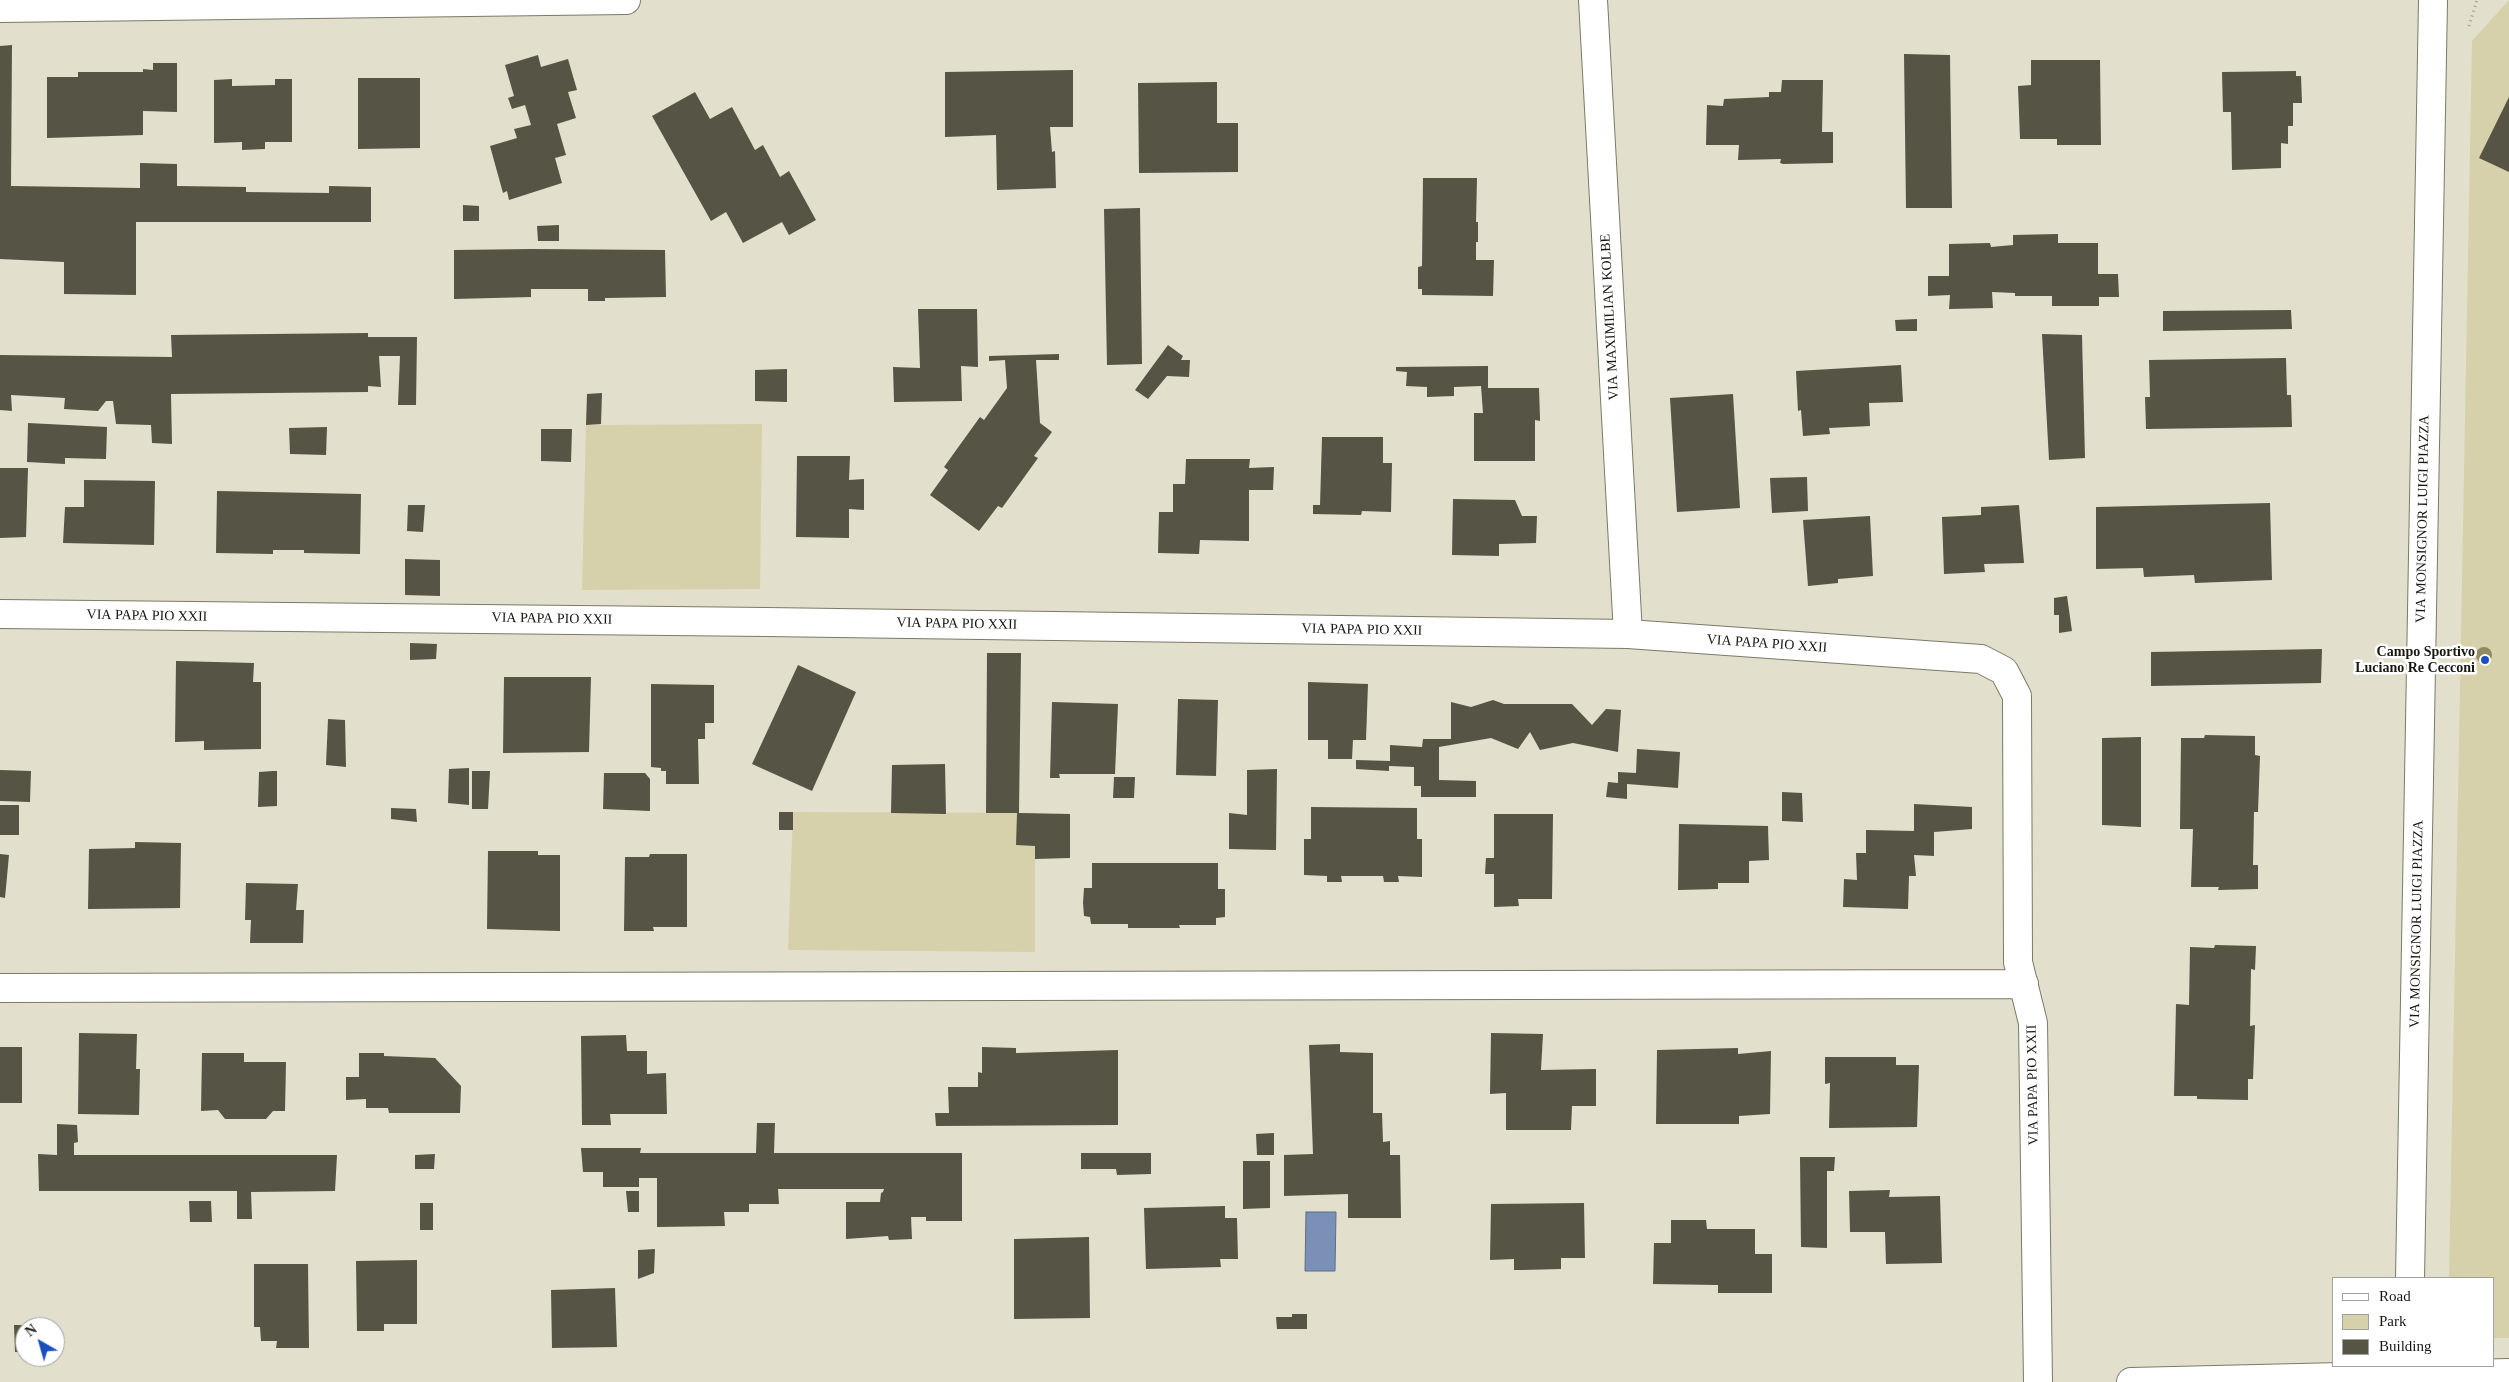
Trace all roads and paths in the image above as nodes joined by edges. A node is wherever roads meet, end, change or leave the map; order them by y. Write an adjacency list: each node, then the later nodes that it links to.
1 (626, 0): 4 (street)
2 (1593, 0): 6 (street, VIA MAXIMILIAN KOLBE)
3 (2433, 0): 9 (street, VIA MONSIGNOR LUIGI PIAZZA)
4 (0, 8)
5 (0, 614): 6 (street, VIA PAPA PIO XXII)
6 (1628, 634): 7 (street, VIA PAPA PIO XXII)
7 (2024, 984): 8 (street); 12 (street, VIA PAPA PIO XXII)
8 (0, 988)
9 (2410, 1277)
10 (2509, 1373): 11 (street)
11 (2409, 1374): 13 (street)
12 (2038, 1382)
13 (2132, 1382)

